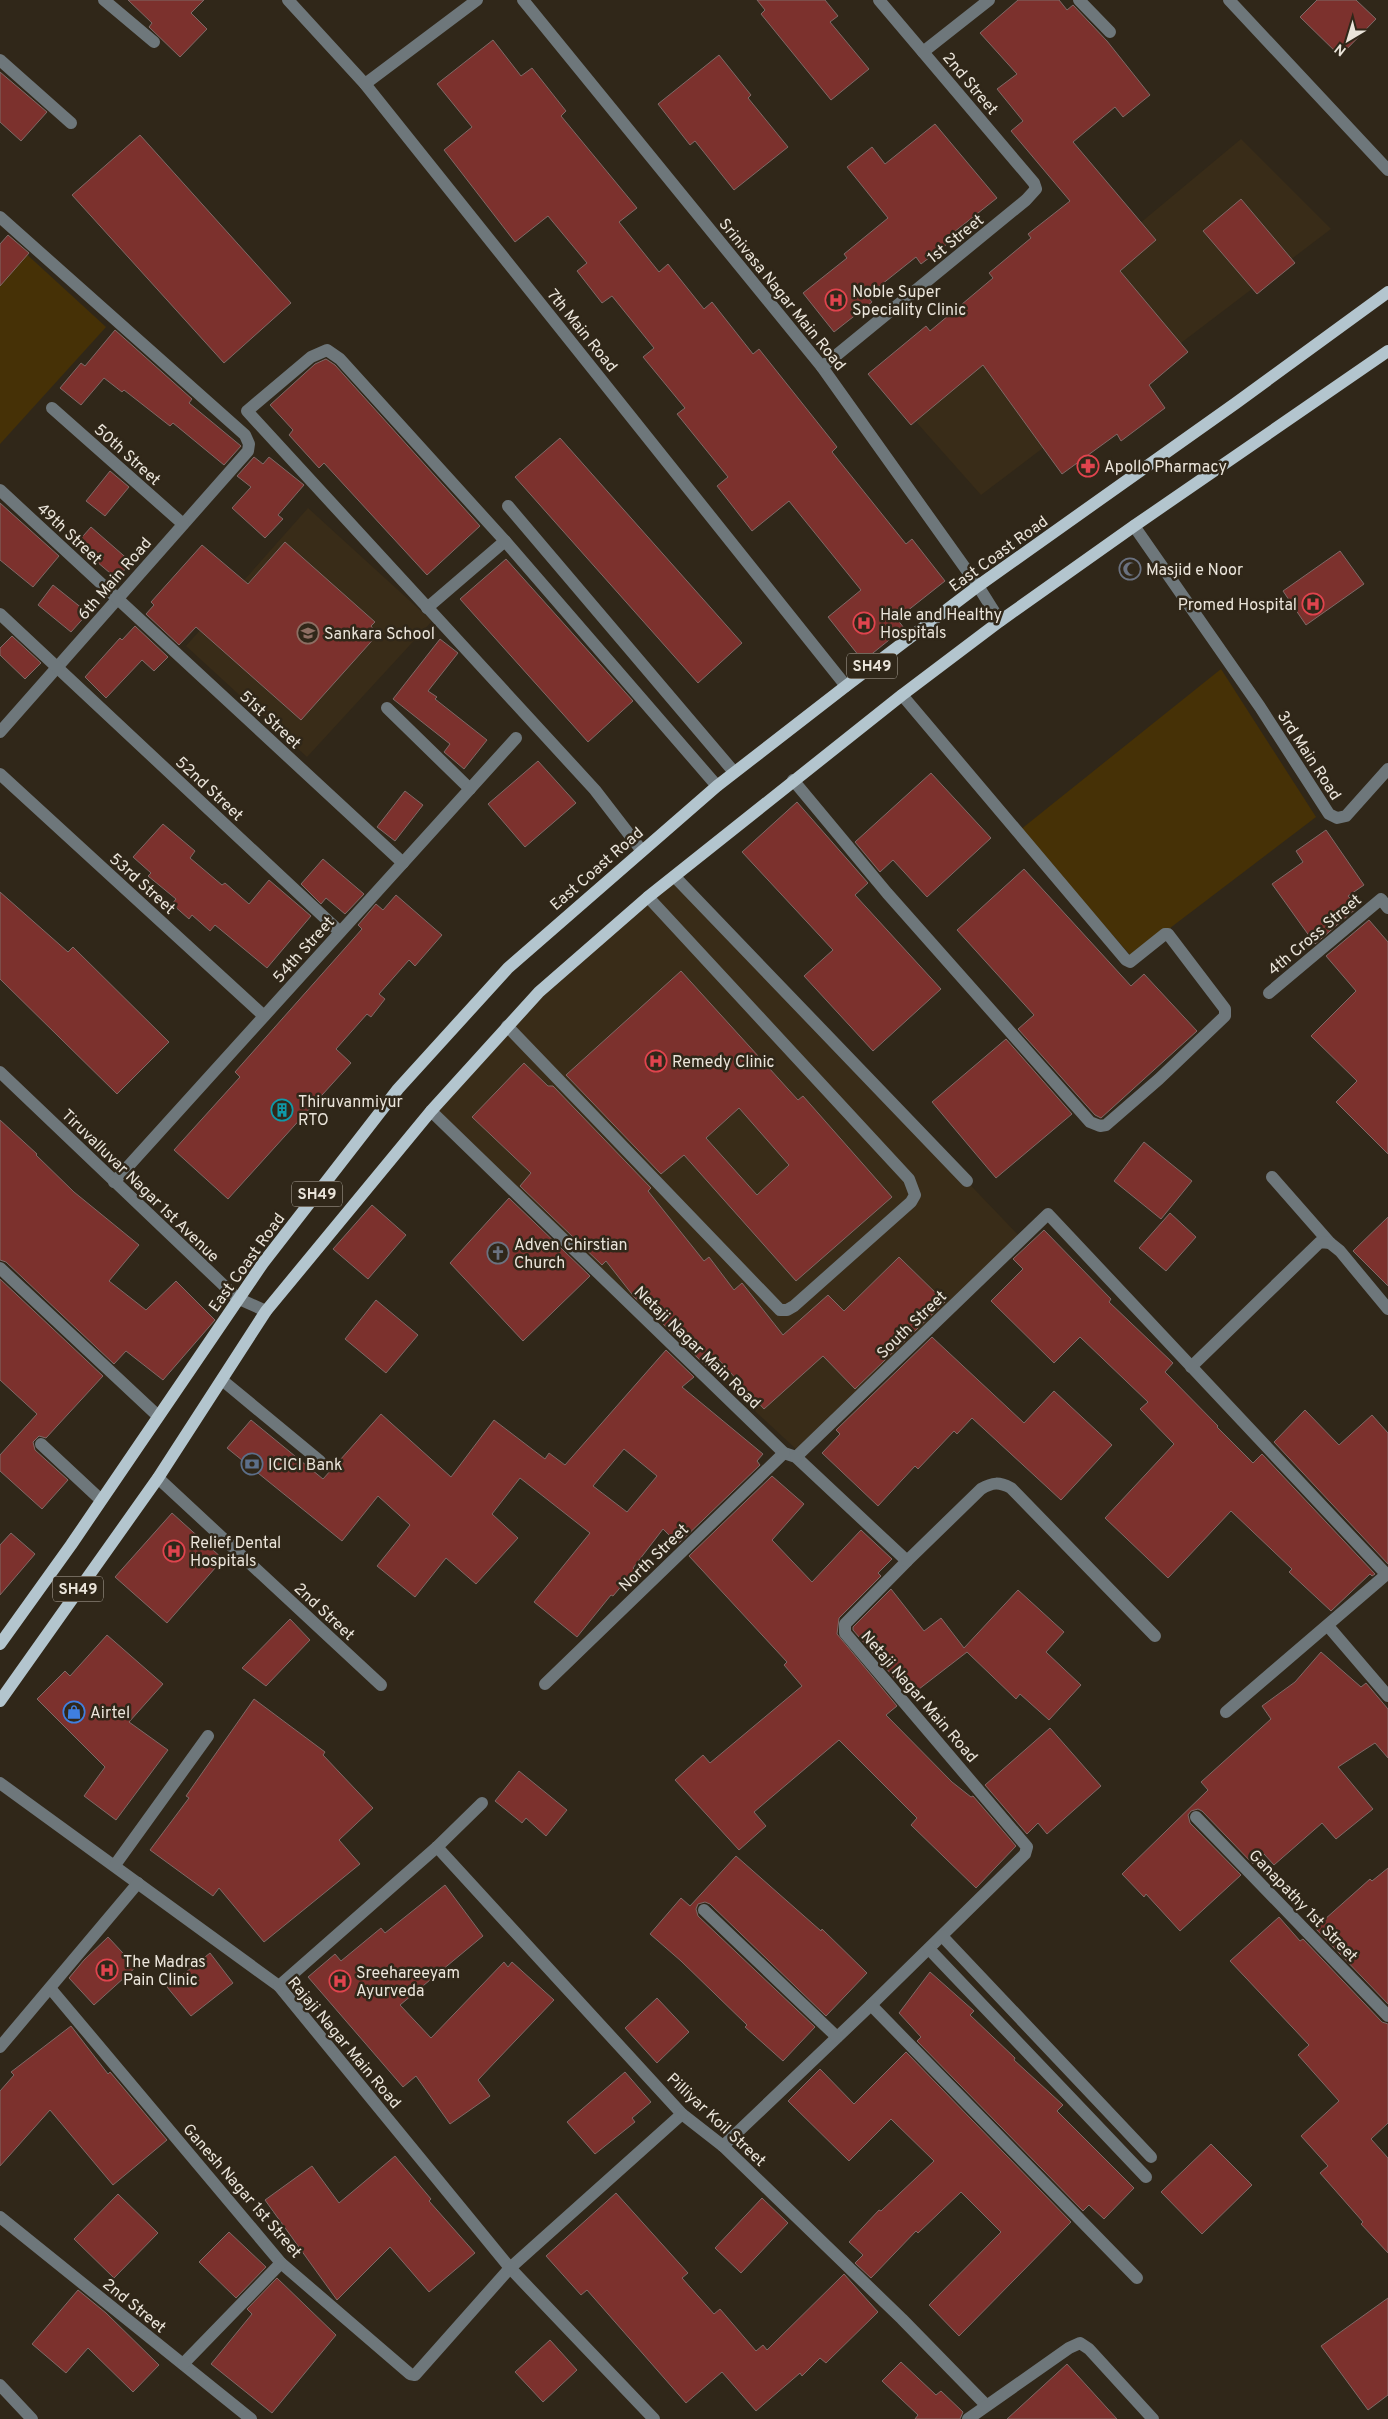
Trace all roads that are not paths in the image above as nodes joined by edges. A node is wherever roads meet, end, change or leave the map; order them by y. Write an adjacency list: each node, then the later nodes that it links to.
1 (104, 0): 10 (street)
2 (288, 0): 13 (street, 7th Main Road)
3 (477, 0): 13 (street)
4 (523, 0): 20 (street, Srinivasa Nagar Main Road)
5 (879, 0): 11 (street, 2nd Street)
6 (990, 0): 11 (street)
7 (1080, 0): 9 (street)
8 (1229, 0): 15 (street)
9 (1110, 32)
10 (154, 42)
11 (923, 52): 16 (street, 2nd Street)
12 (0, 60): 14 (street)
13 (365, 84): 33 (street, 7th Main Road)
14 (71, 123)
15 (1388, 170)
16 (1036, 189): 20 (street, 1st Street)
17 (0, 217): 24 (street, 6th Main Road)
18 (1388, 292): 27 (main road, East Coast Road / SH49)
19 (1388, 350): 25 (main road, SH49)
20 (822, 367): 27 (street, Srinivasa Nagar Main Road)
21 (52, 408): 24 (street, 50th Street)
22 (0, 490): 28 (street, 49th Street)
23 (508, 506): 39 (street)
24 (183, 524): 28 (street, 6th Main Road)
25 (1134, 526): 31 (main road, SH49); 38 (street, 3rd Main Road)
26 (505, 540): 29 (street); 29 (street); 42 (street)
27 (978, 586): 31 (street, Srinivasa Nagar Main Road); 33 (main road, East Coast Road / SH49)
28 (118, 599): 32 (street, 6th Main Road); 45 (street, 51st Street)
29 (427, 608): 44 (street)
30 (0, 614): 32 (street, 52nd Street)
31 (1000, 621): 34 (main road, SH49)
32 (57, 667): 36 (street, 6th Main Road); 49 (street, 52nd Street)
33 (846, 686): 39 (main road, East Coast Road / SH49)
34 (902, 695): 41 (main road, SH49); 41 (street)
35 (387, 708): 43 (street)
36 (0, 732)
37 (516, 738): 43 (street, 54th Street)
38 (1388, 769)
39 (734, 772): 42 (main road, East Coast Road / SH49)
40 (0, 774): 51 (street, 53rd Street)
41 (794, 780): 46 (main road, SH49)
42 (717, 786): 44 (main road, East Coast Road / SH49)
43 (470, 789): 45 (street, 54th Street)
44 (642, 851): 60 (main road, East Coast Road / SH49)
45 (403, 863): 49 (street, 54th Street)
46 (675, 877): 47 (main road, SH49); 56 (street)
47 (648, 897): 52 (main road, SH49); 52 (street)
48 (1384, 903): 50 (street, 4th Cross Street)
49 (340, 932): 51 (street, 54th Street)
50 (1269, 993)
51 (264, 1016): 57 (street, 54th Street)
52 (508, 1026): 54 (main road, SH49)
53 (0, 1072): 57 (street, Tiruvalluvar Nagar 1st Avenue)
54 (430, 1111): 62 (main road, SH49); 67 (street, Netaji Nagar Main Road)
55 (1272, 1176): 58 (street)
56 (967, 1181)
57 (114, 1182): 60 (street, Tiruvalluvar Nagar 1st Avenue)
58 (1330, 1243): 61 (street); 63 (street)
59 (0, 1268): 65 (street)
60 (237, 1298): 62 (street, Tiruvalluvar Nagar 1st Avenue); 65 (main road, East Coast Road / SH49)
61 (1388, 1309)
62 (266, 1311): 64 (main road, SH49)
63 (1192, 1367): 67 (street, South Street); 72 (street)
64 (222, 1380): 68 (street); 69 (main road, SH49)
65 (158, 1416): 70 (main road, East Coast Road / SH49)
66 (41, 1444): 70 (street)
67 (790, 1455): 71 (street, Netaji Nagar Main Road); 76 (street, North Street)
68 (320, 1461)
69 (158, 1478): 77 (street, 2nd Street); 79 (main road, SH49)
70 (101, 1500): 75 (main road, East Coast Road / SH49)
71 (907, 1561): 74 (street); 89 (street, Netaji Nagar Main Road)
72 (1387, 1574): 73 (street)
73 (1328, 1626): 78 (street); 80 (street)
74 (1155, 1636)
75 (0, 1644)
76 (545, 1684)
77 (381, 1685)
78 (1388, 1696)
79 (0, 1701)
80 (1226, 1712)
81 (208, 1736): 86 (street)
82 (0, 1783): 86 (street, Rajaji Nagar Main Road)
83 (482, 1803): 85 (street)
84 (1196, 1817): 94 (street, Ganapathy 1st Street)
85 (437, 1847): 91 (street); 97 (street, Pilliyar Koil Street)
86 (115, 1865): 87 (street, Rajaji Nagar Main Road)
87 (138, 1883): 91 (street, Rajaji Nagar Main Road); 92 (street)
88 (704, 1910): 95 (street)
89 (942, 1936): 90 (street, Netaji Nagar Main Road); 99 (street)
90 (929, 1949): 93 (street, Netaji Nagar Main Road); 100 (street)
91 (279, 1986): 103 (street, Rajaji Nagar Main Road)
92 (50, 1988): 96 (street); 102 (street, Ganesh Nagar 1st Street)
93 (871, 2005): 95 (street, Netaji Nagar Main Road); 104 (street)
94 (1388, 2016)
95 (837, 2037): 98 (street, Netaji Nagar Main Road)
96 (0, 2047)
97 (682, 2114): 98 (street, Pilliyar Koil Street); 103 (street)
98 (723, 2146): 107 (street, Pilliyar Koil Street)
99 (1151, 2158)
100 (1146, 2177)
101 (0, 2217): 105 (street, 2nd Street)
102 (280, 2263): 103 (street, Ganesh Nagar 1st Street); 105 (street)
103 (510, 2268): 110 (street, Rajaji Nagar Main Road)
104 (1137, 2278)
105 (183, 2364): 109 (street, 2nd Street)
106 (0, 2385): 108 (street)
107 (986, 2405): 111 (street); 112 (street)
108 (32, 2419)
109 (251, 2419)
110 (654, 2419)
111 (968, 2419)
112 (1153, 2419)

